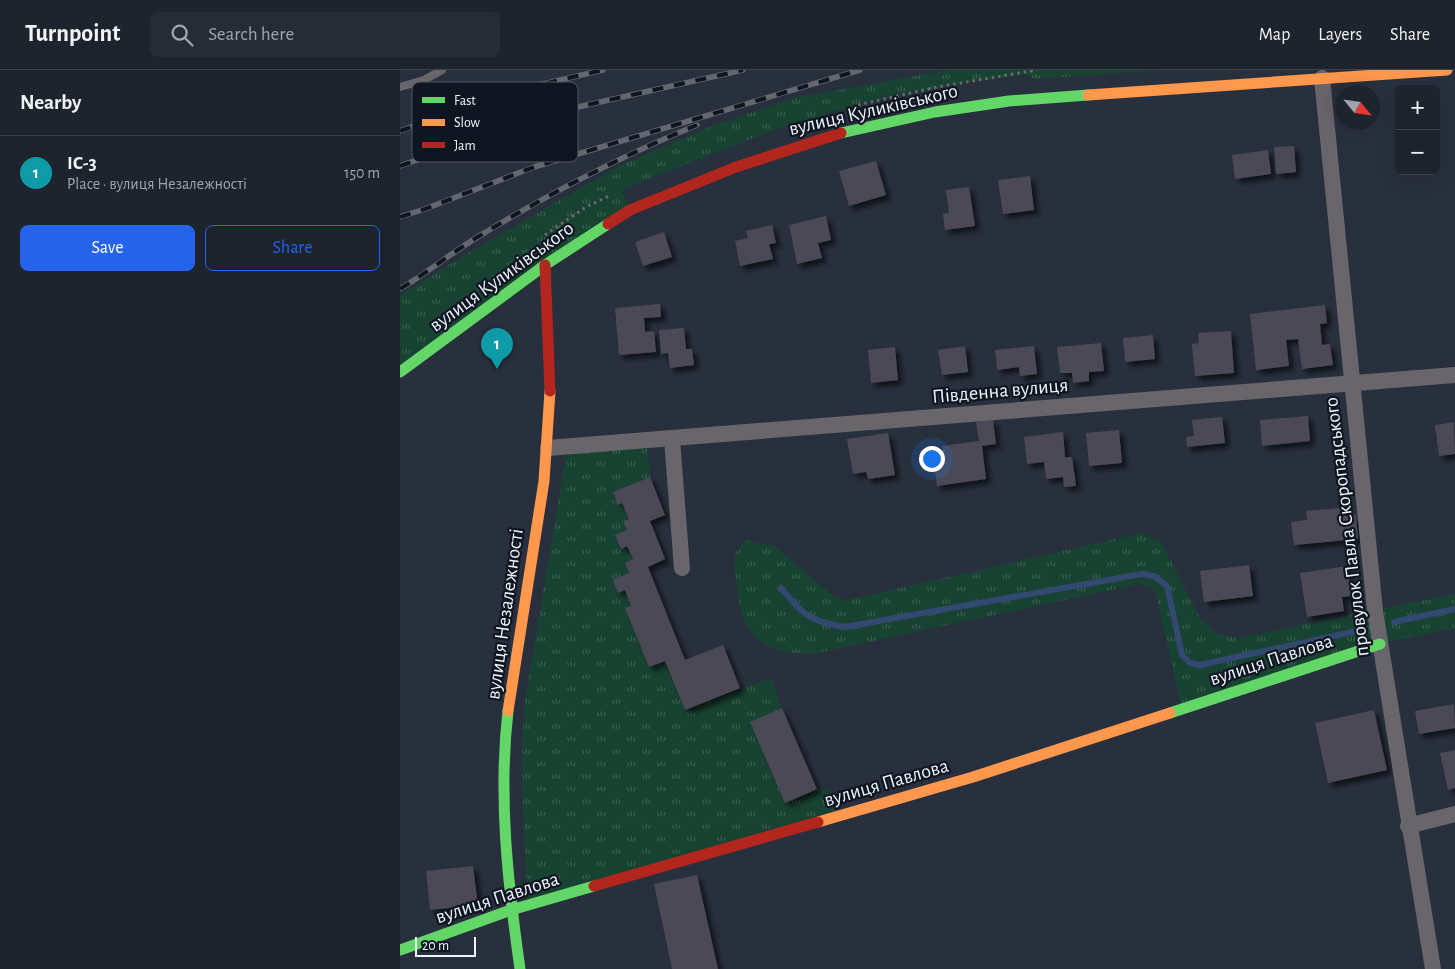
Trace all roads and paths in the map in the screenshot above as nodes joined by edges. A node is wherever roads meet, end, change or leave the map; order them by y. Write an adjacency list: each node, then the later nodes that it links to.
1 (442, 70): 4 (lane)
2 (1447, 70): 3 (street, вулиця Куликівського)
3 (1322, 78): 5 (street, вулиця Куликівського); 8 (street, провулок Павла Скоропадського)
4 (417, 82)
5 (544, 266): 6 (street, вулиця Куликівського); 10 (street, вулиця Незалежності)
6 (400, 372)
7 (1455, 375): 8 (street, Південна вулиця)
8 (1351, 382): 9 (street, Південна вулиця); 12 (street, провулок Павла Скоропадського)
9 (672, 439): 10 (street, Південна вулиця); 11 (street)
10 (548, 448): 15 (street, вулиця Незалежності)
11 (682, 568)
12 (1380, 644): 14 (street, провулок Павла Скоропадського); 15 (street, вулиця Павлова)
13 (1455, 814): 14 (street)
14 (1408, 826): 18 (street, провулок Павла Скоропадського)
15 (511, 910): 16 (street, вулиця Павлова); 17 (street, вулиця Незалежності)
16 (400, 950)
17 (520, 969)
18 (1433, 969)

